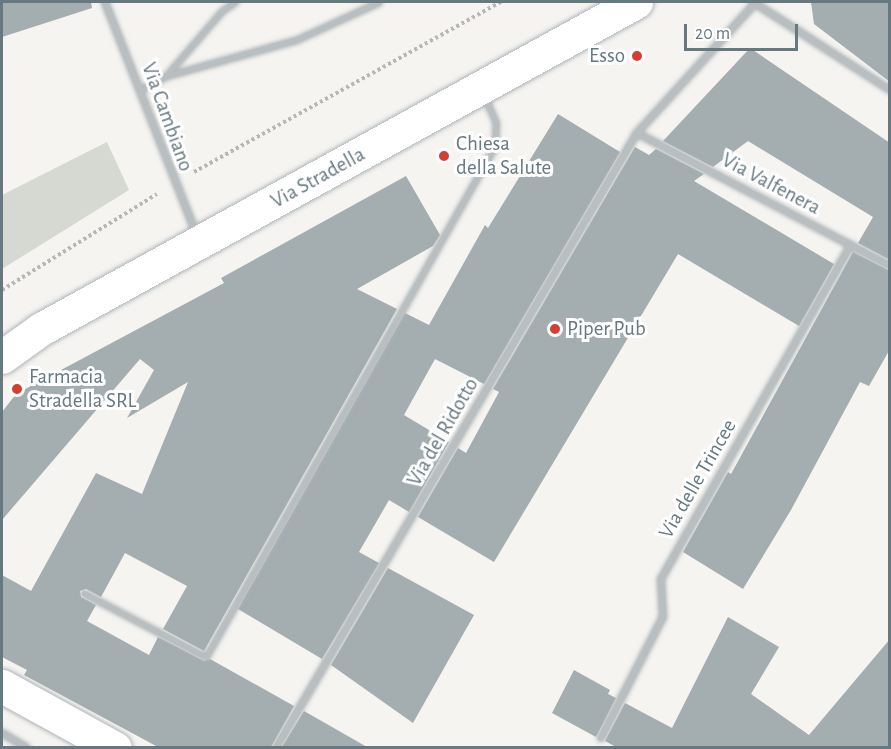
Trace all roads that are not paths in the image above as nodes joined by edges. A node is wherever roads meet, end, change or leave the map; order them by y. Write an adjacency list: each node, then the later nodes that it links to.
1 (105, 2): 8 (street, Via Cambiano)
2 (235, 2): 6 (lane)
3 (379, 2): 6 (lane)
4 (636, 2): 7 (street, Via Stradella)
5 (755, 2): 9 (street); 10 (street, Via del Ridotto)
6 (166, 76): 8 (lane)
7 (479, 88): 11 (street, Via Stradella); 15 (lane)
8 (140, 90): 11 (street, Via Cambiano)
9 (890, 90)
10 (637, 133): 12 (street, Via Valfenera); 21 (street, Via del Ridotto)
11 (201, 243): 14 (street, Via Stradella)
12 (851, 245): 13 (street, Via Valfenera); 18 (street, Via delle Trincee)
13 (890, 266)
14 (2, 357)
15 (84, 593)
16 (2, 686): 20 (street)
17 (2, 733): 19 (street)
18 (602, 738)
19 (27, 747)
20 (115, 747)
21 (276, 747)

